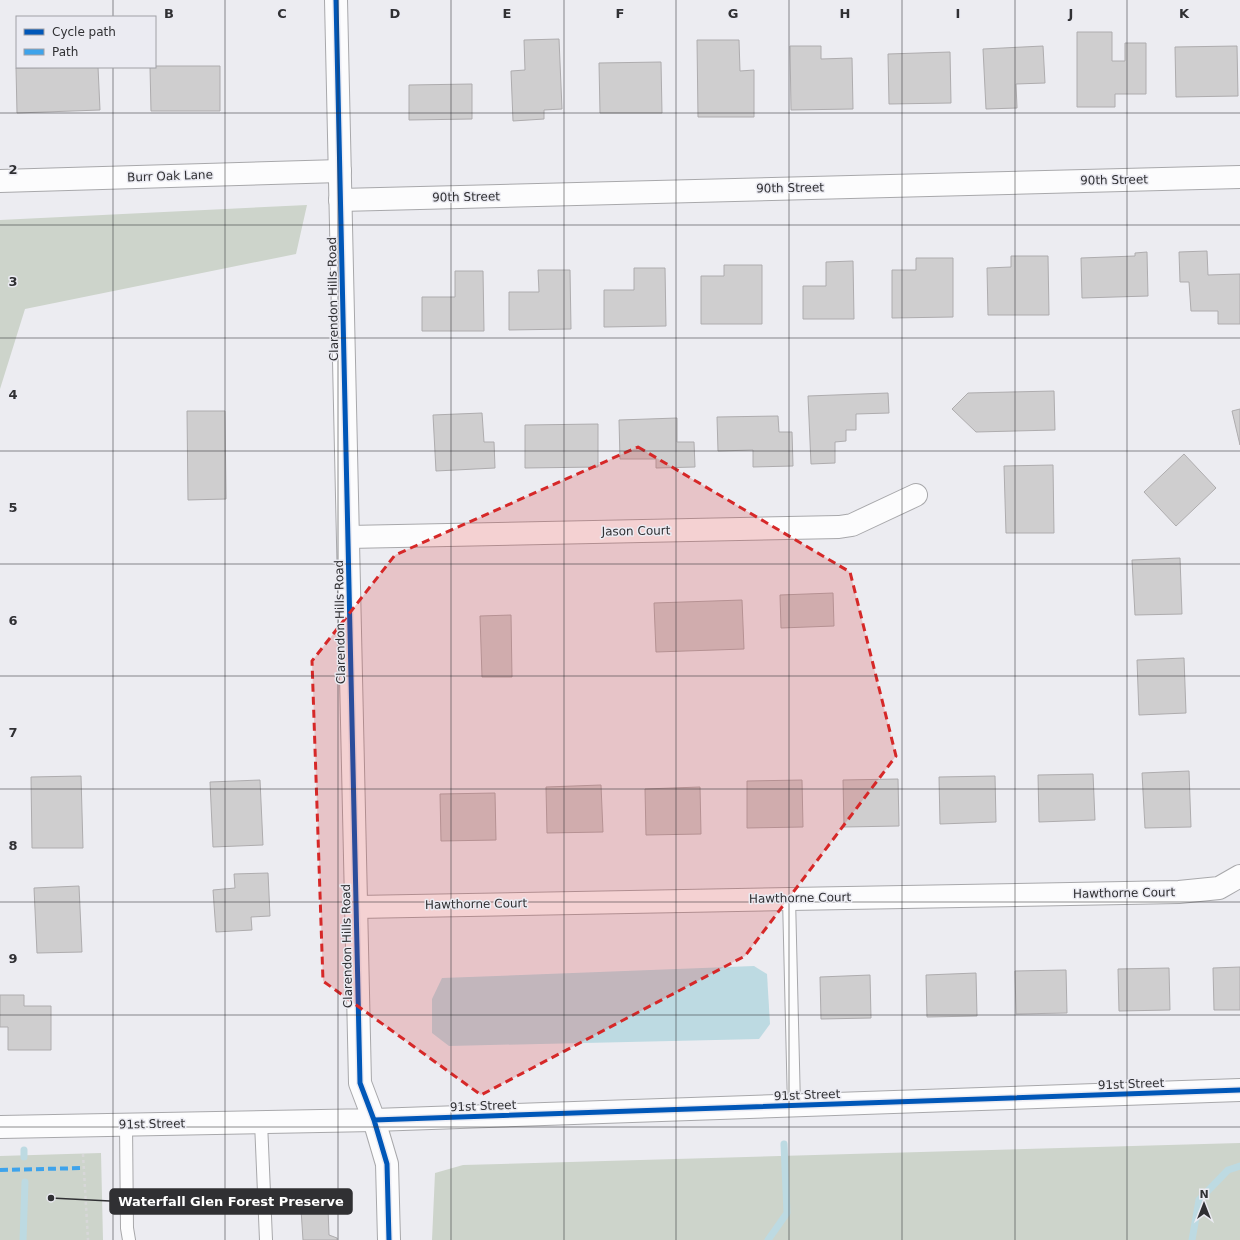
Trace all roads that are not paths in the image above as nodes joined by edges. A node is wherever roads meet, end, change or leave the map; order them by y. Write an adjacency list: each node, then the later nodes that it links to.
1 (336, 0): 2 (street, Clarendon Hills Road)
2 (340, 171): 4 (street, Burr Oak Lane); 5 (street, Clarendon Hills Road)
3 (1240, 177): 5 (street, 90th Street)
4 (0, 181)
5 (340, 200): 7 (street, Clarendon Hills Road)
6 (916, 495): 7 (street, Jason Court)
7 (348, 537): 10 (street, Clarendon Hills Road)
8 (1240, 876): 9 (street, Hawthorne Court)
9 (789, 898): 10 (street, Hawthorne Court); 12 (lane)
10 (356, 907): 13 (street, Clarendon Hills Road)
11 (1240, 1090): 12 (street, 91st Street)
12 (794, 1106): 13 (street, 91st Street)
13 (374, 1120): 14 (street, 91st Street); 19 (street, Clarendon Hills Road)
14 (261, 1122): 15 (street, 91st Street); 18 (lane)
15 (126, 1125): 16 (street, 91st Street); 17 (lane)
16 (0, 1127)
17 (129, 1240)
18 (266, 1240)
19 (389, 1240)

